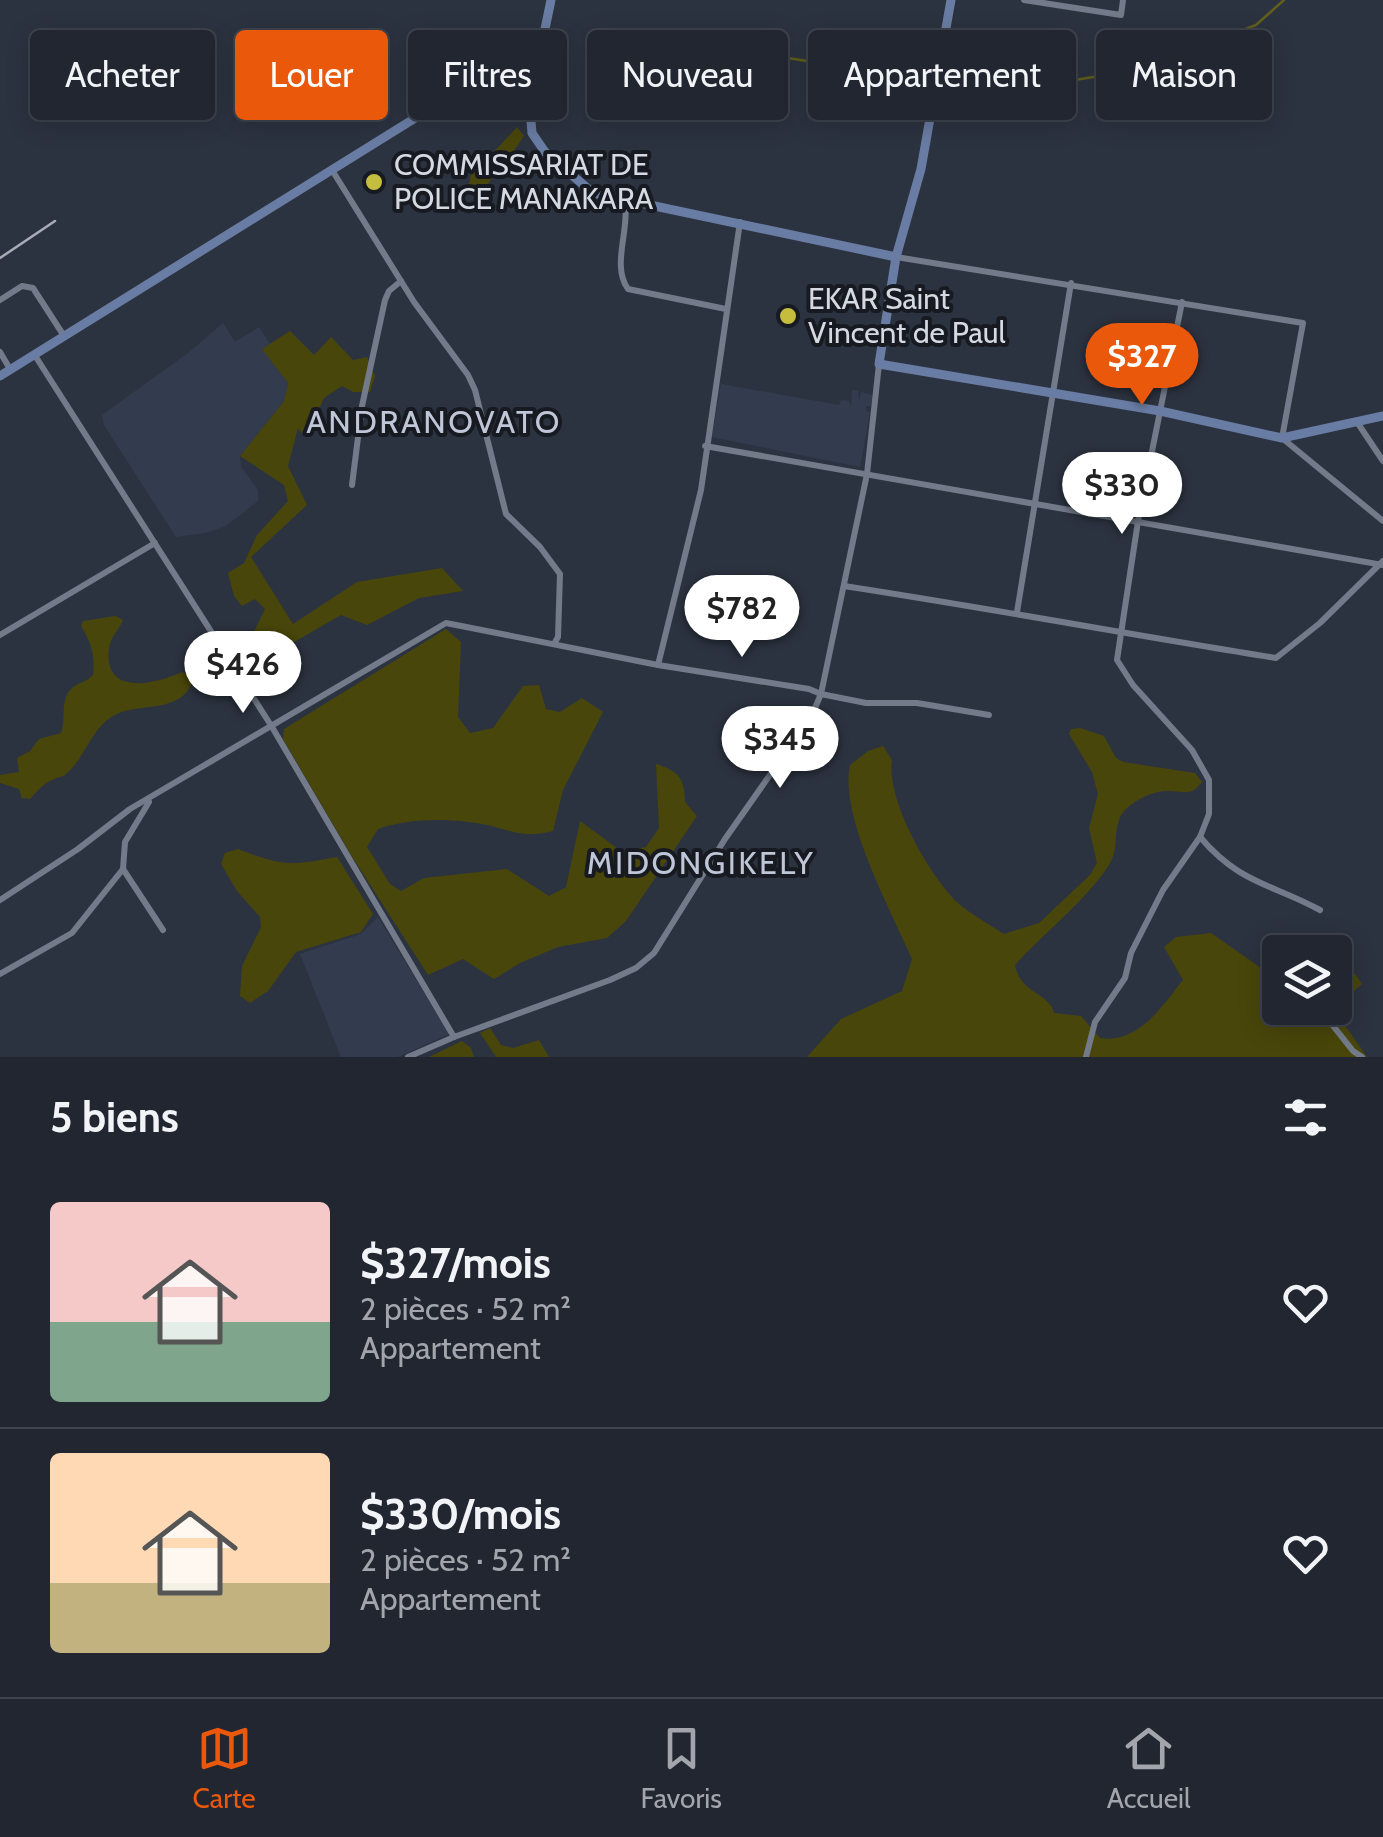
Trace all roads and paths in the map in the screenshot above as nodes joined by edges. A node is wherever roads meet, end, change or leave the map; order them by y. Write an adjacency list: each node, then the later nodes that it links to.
1 (550, 0): 6 (street)
2 (952, 0): 12 (street)
3 (1024, 0): 5 (street)
4 (1123, 0): 5 (street)
5 (1040, 1)
6 (544, 30)
7 (412, 120): 9 (street)
8 (531, 120): 10 (street)
9 (332, 170): 13 (street); 18 (street)
10 (624, 202): 11 (street); 17 (street)
11 (740, 222): 12 (street); 17 (street)
12 (896, 257): 14 (street); 21 (street)
13 (401, 281): 32 (street); 42 (street)
14 (1070, 283): 16 (street); 24 (street)
15 (0, 300): 18 (street)
16 (1182, 302): 25 (street); 28 (street)
17 (726, 309): 29 (street)
18 (64, 336): 20 (street)
19 (0, 352): 22 (street)
20 (34, 354): 22 (street); 36 (street)
21 (879, 364): 24 (street); 31 (street)
22 (10, 369): 23 (street)
23 (0, 376)
24 (1052, 392): 25 (street); 33 (street)
25 (1160, 411): 28 (street); 34 (street)
26 (1383, 416): 27 (street)
27 (1357, 422): 28 (street); 30 (street)
28 (1282, 438): 35 (street)
29 (705, 446): 31 (street); 43 (street)
30 (1383, 461)
31 (866, 474): 33 (street); 38 (street)
32 (352, 485)
33 (1036, 505): 34 (street); 39 (street)
34 (1138, 521): 37 (street); 40 (street)
35 (1383, 521)
36 (155, 543): 41 (street); 46 (street)
37 (1382, 563): 40 (street)
38 (844, 586): 39 (street); 44 (street)
39 (1017, 612): 40 (street)
40 (1121, 633): 48 (street)
41 (0, 636)
42 (554, 644): 43 (street); 46 (street)
43 (658, 665): 44 (street)
44 (821, 694): 45 (street); 55 (street)
45 (989, 716)
46 (272, 727): 47 (street); 55 (street)
47 (152, 798): 49 (street); 50 (street)
48 (1200, 837): 51 (street); 57 (street)
49 (123, 869): 52 (street); 53 (street)
50 (0, 900)
51 (1320, 910)
52 (164, 930)
53 (0, 974)
54 (1332, 1025): 58 (street)
55 (454, 1037): 56 (street)
56 (408, 1057)
57 (1086, 1057)
58 (1362, 1057)

